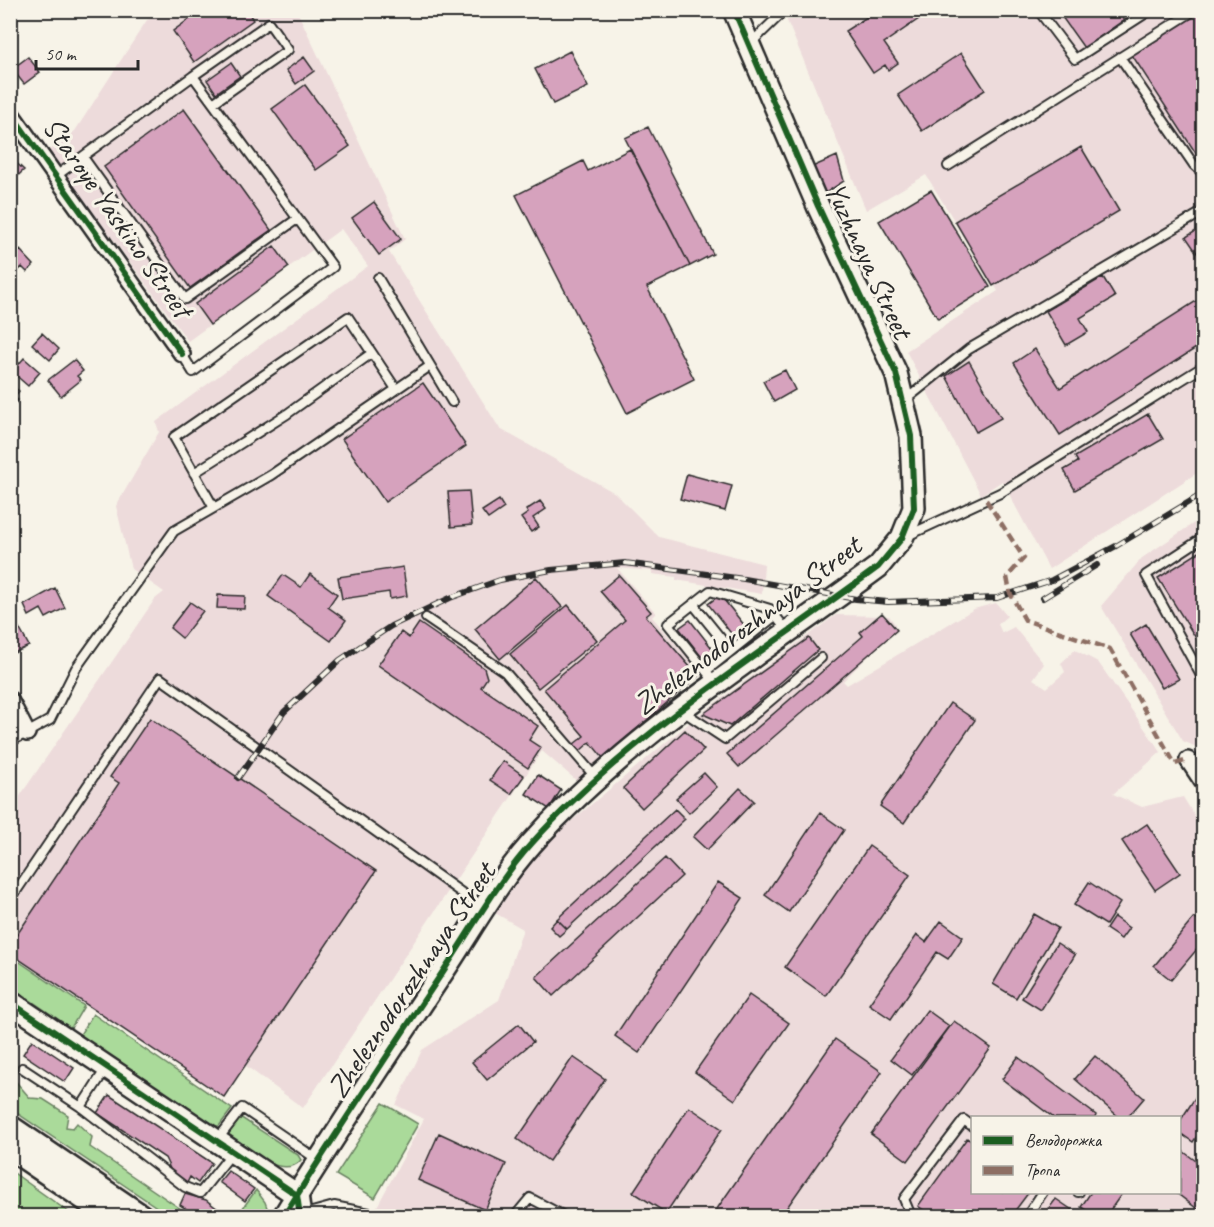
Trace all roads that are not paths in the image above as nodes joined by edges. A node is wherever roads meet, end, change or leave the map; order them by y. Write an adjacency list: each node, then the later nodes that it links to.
1 (734, 10): 6 (street, Yuzhnaya Street)
2 (785, 10): 6 (lane)
3 (1038, 10): 4 (lane)
4 (1151, 10)
5 (1195, 10): 7 (lane)
6 (748, 46): 24 (street, Yuzhnaya Street)
7 (1120, 57): 12 (lane); 13 (lane)
8 (193, 76): 9 (lane); 9 (lane); 11 (lane)
9 (213, 103): 16 (lane)
10 (10, 112): 14 (street, Staroye Yaskino Street)
11 (83, 157): 14 (lane); 16 (lane)
12 (948, 166)
13 (1203, 174)
14 (56, 176): 19 (street, Staroye Yaskino Street)
15 (1203, 211): 24 (lane)
16 (297, 219): 19 (lane)
17 (378, 278): 20 (lane)
18 (372, 353): 22 (lane); 25 (lane); 25 (lane)
19 (182, 354)
20 (430, 366): 22 (lane); 23 (lane)
21 (1203, 366): 28 (lane)
22 (396, 389): 26 (lane)
23 (453, 402)
24 (903, 402): 28 (street, Yuzhnaya Street)
25 (194, 473): 26 (lane)
26 (214, 508): 39 (lane)
27 (1203, 537): 36 (lane)
28 (902, 538): 32 (street, Zheleznodorozhnaya Street)
29 (693, 604): 30 (lane); 33 (lane); 35 (lane)
30 (775, 616): 32 (lane); 33 (lane)
31 (426, 618): 43 (lane)
32 (789, 633): 35 (street, Zheleznodorozhnaya Street)
33 (731, 651): 35 (lane)
34 (821, 658): 38 (lane)
35 (711, 678): 38 (street, Zheleznodorozhnaya Street)
36 (1203, 681)
37 (10, 700): 39 (street)
38 (682, 711): 43 (street, Zheleznodorozhnaya Street)
39 (27, 733): 40 (lane)
40 (10, 742)
41 (1203, 750): 42 (lane)
42 (1199, 776)
43 (598, 780): 45 (street, Zheleznodorozhnaya Street)
44 (17, 890): 45 (lane)
45 (485, 909): 54 (street, Zheleznodorozhnaya Street)
46 (10, 1002): 47 (street)
47 (108, 1066): 49 (lane); 52 (street)
48 (22, 1068): 49 (lane)
49 (81, 1107): 52 (lane)
50 (971, 1124): 62 (lane)
51 (10, 1126): 58 (main road)
52 (226, 1145): 54 (lane); 56 (street)
53 (10, 1148): 57 (main road)
54 (318, 1160): 56 (street, Zheleznodorozhnaya Street)
55 (1041, 1194): 63 (lane)
56 (295, 1211): 59 (lane)
57 (110, 1216)
58 (141, 1216)
59 (384, 1216)
60 (514, 1216): 61 (lane)
61 (564, 1216)
62 (911, 1216)
63 (1027, 1216)

